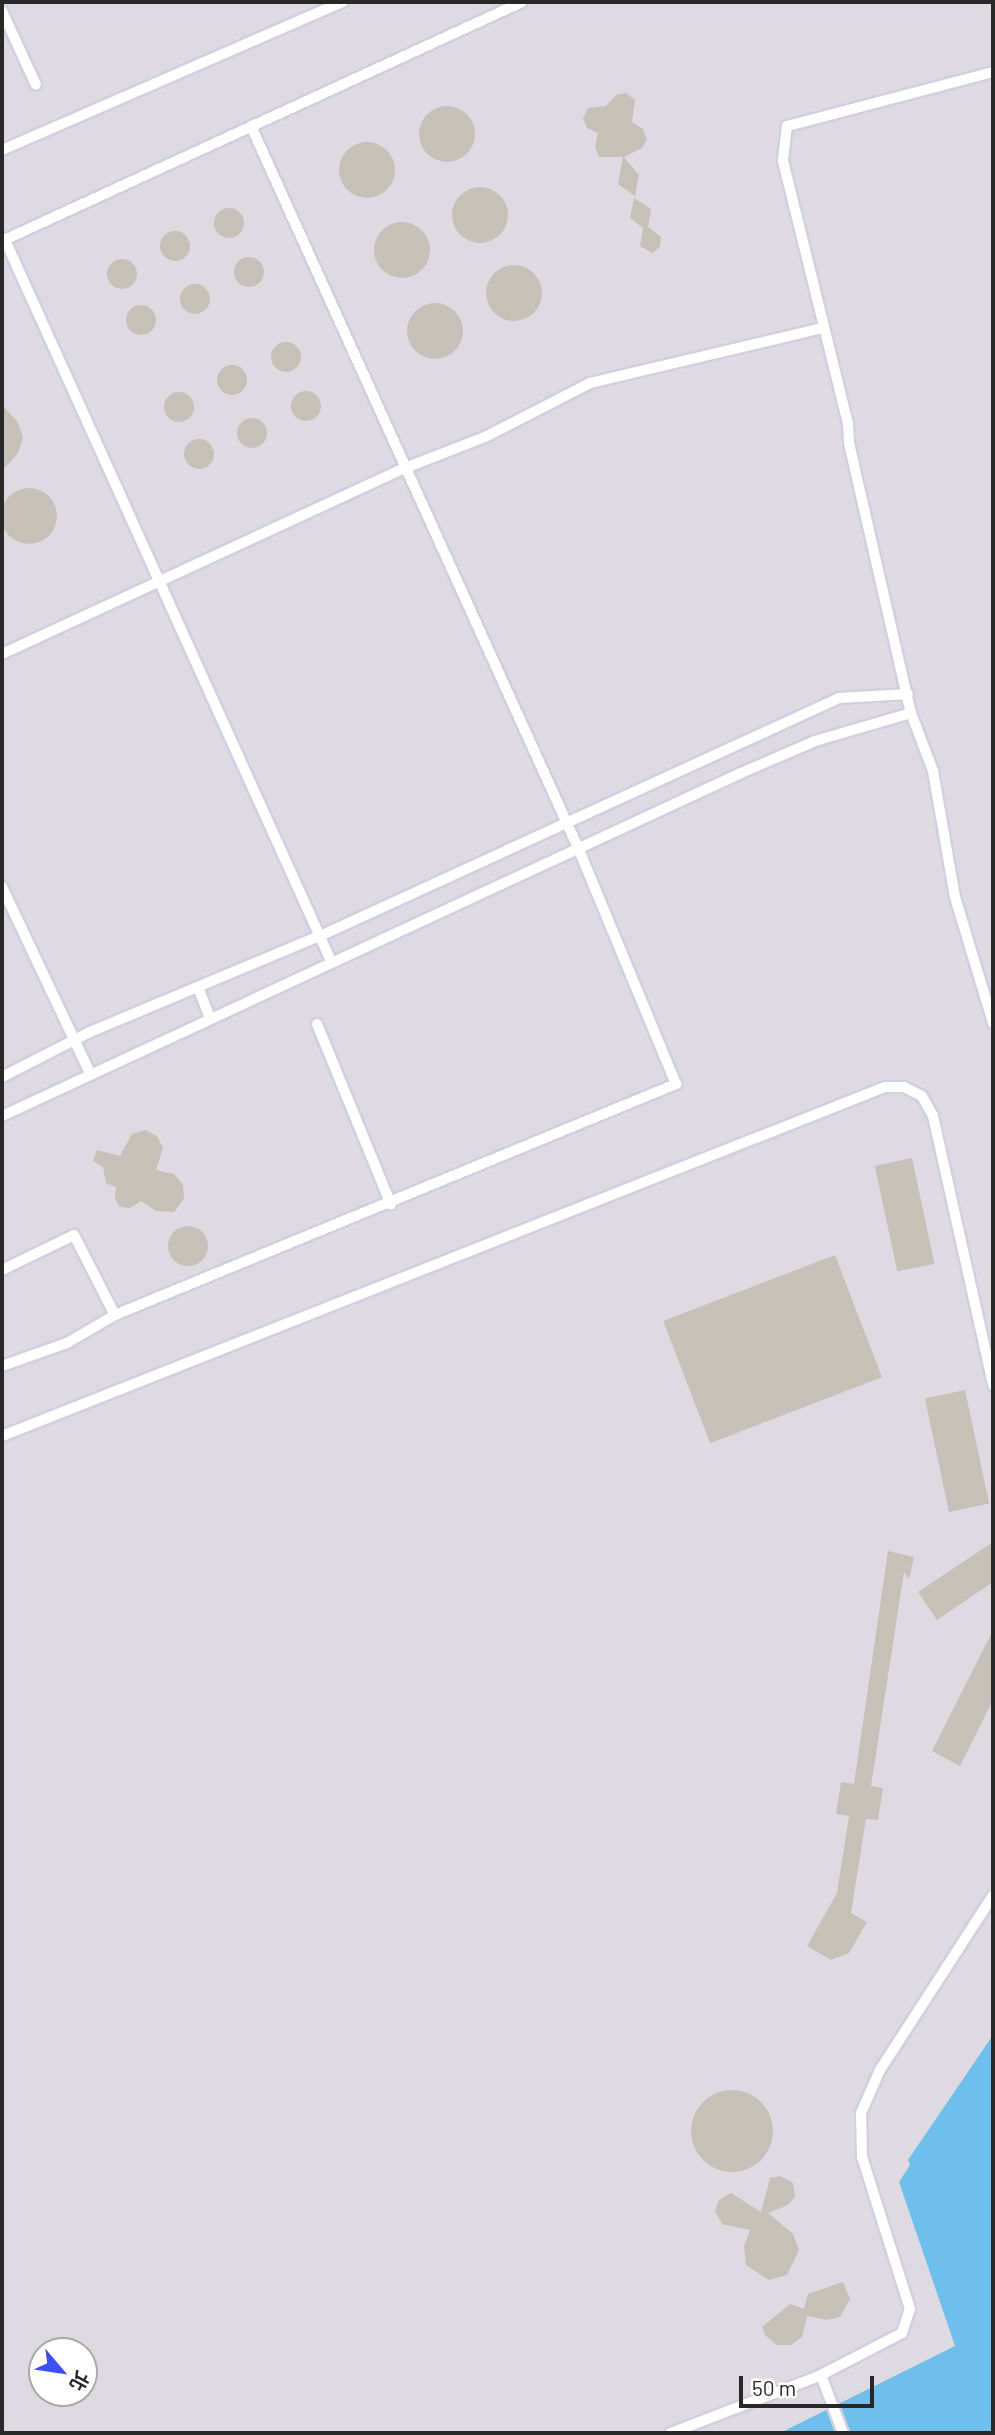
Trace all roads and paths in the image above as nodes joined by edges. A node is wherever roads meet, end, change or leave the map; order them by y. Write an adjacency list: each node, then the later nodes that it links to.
1 (343, 2): 7 (lane)
2 (522, 2): 6 (lane)
3 (2, 11): 5 (lane)
4 (993, 72): 9 (lane)
5 (36, 85)
6 (251, 126): 8 (lane); 10 (lane)
7 (2, 150)
8 (3, 240): 11 (lane)
9 (823, 328): 10 (lane); 13 (lane)
10 (405, 468): 11 (lane); 15 (lane)
11 (162, 582): 12 (lane); 18 (lane)
12 (2, 654)
13 (908, 694): 14 (lane); 15 (lane)
14 (911, 713): 16 (lane); 22 (lane)
15 (566, 821): 16 (lane); 18 (lane)
16 (580, 852): 19 (lane); 28 (lane)
17 (2, 887): 24 (lane)
18 (320, 936): 19 (lane); 20 (lane)
19 (331, 961): 21 (lane)
20 (198, 987): 21 (lane); 24 (lane)
21 (210, 1019): 25 (lane)
22 (993, 1023)
23 (317, 1024): 28 (lane)
24 (74, 1041): 25 (lane); 26 (lane)
25 (90, 1073): 27 (lane)
26 (2, 1077)
27 (2, 1116)
28 (391, 1204): 30 (lane)
29 (2, 1270): 30 (lane)
30 (116, 1315): 31 (lane)
31 (2, 1366)
32 (993, 1385): 33 (lane)
33 (2, 1436)
34 (993, 1895): 35 (lane)
35 (821, 2375): 36 (lane); 37 (lane)
36 (671, 2433)
37 (843, 2433)

